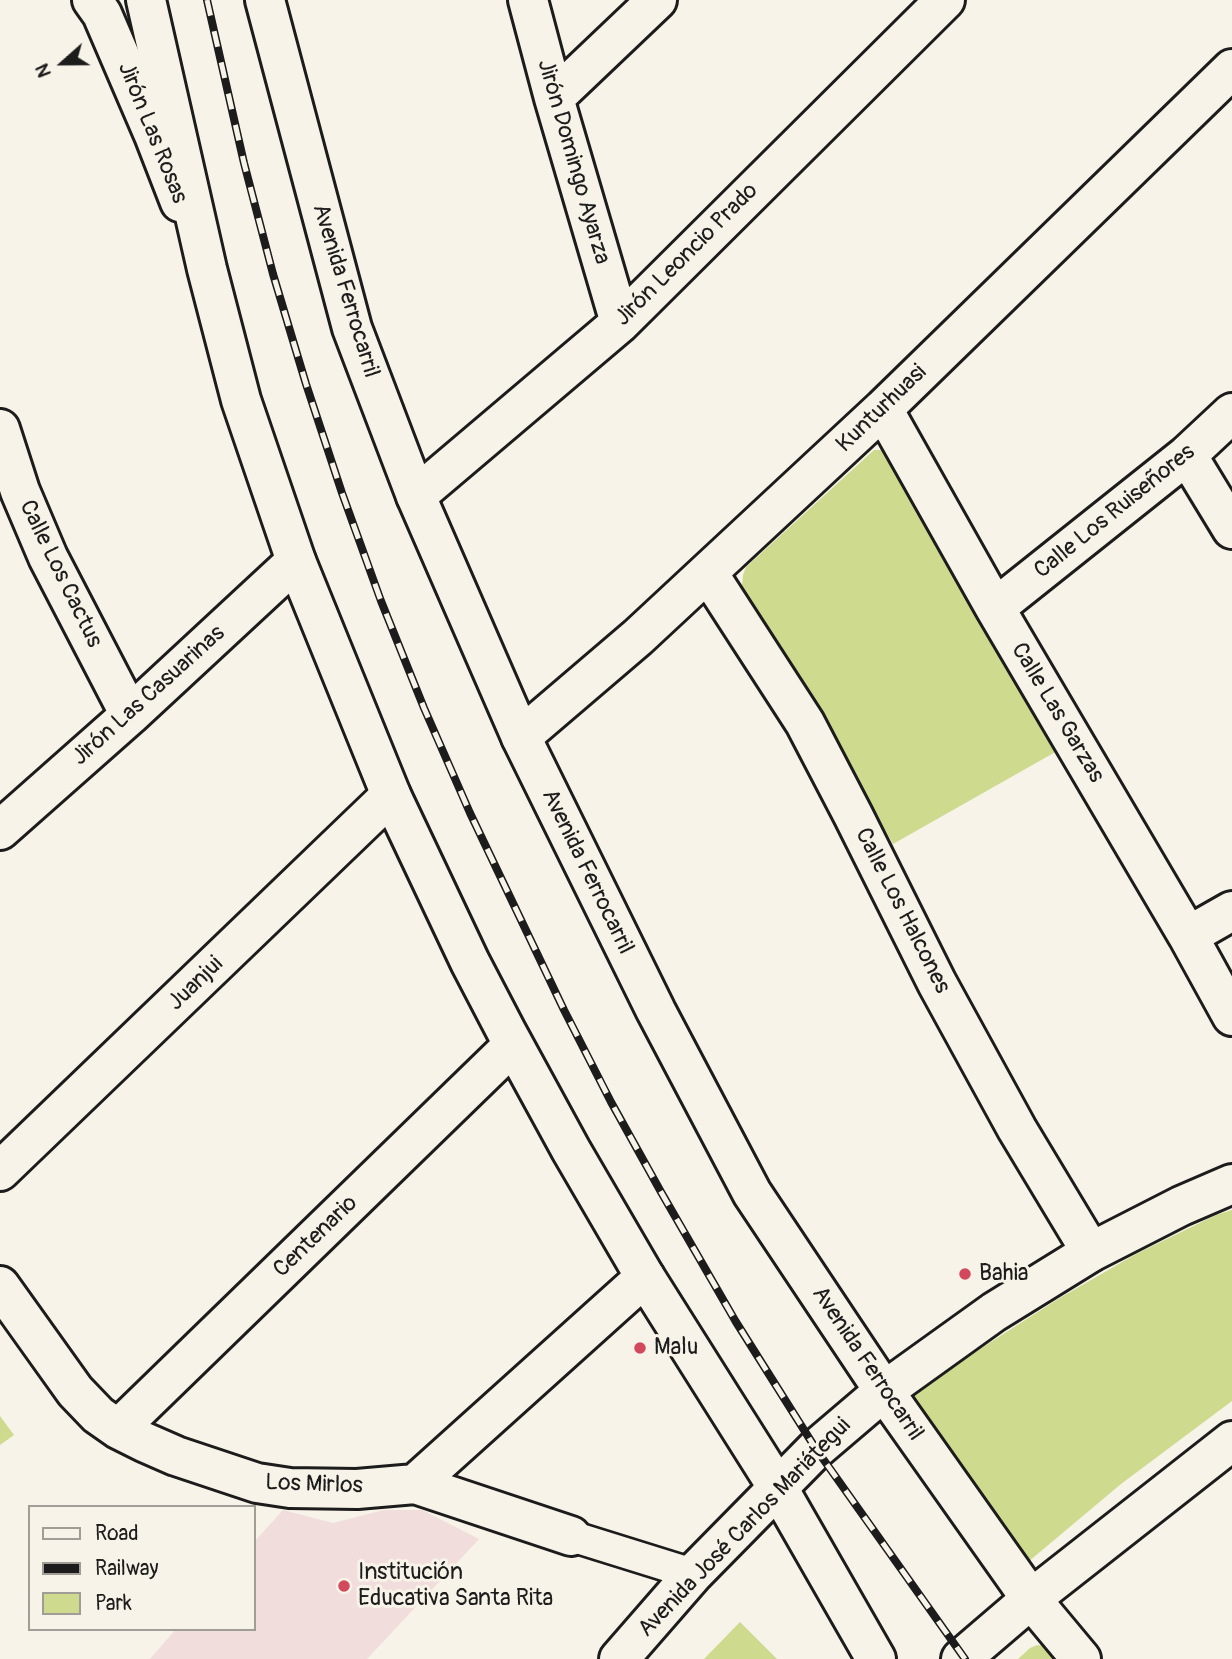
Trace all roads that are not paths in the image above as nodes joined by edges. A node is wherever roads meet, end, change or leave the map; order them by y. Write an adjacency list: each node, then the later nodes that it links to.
1 (92, 0): 9 (street, Jirón Las Rosas)
2 (146, 0): 9 (street)
3 (265, 0): 15 (street, Avenida Ferrocarril)
4 (528, 0): 8 (street, Jirón Domingo Ayarza)
5 (657, 0): 8 (street)
6 (944, 0): 10 (street, Jirón Leoncio Prado)
7 (1232, 69): 11 (street, Kunturhuasi)
8 (554, 98): 10 (street, Jirón Domingo Ayarza)
9 (206, 269): 18 (street)
10 (620, 323): 15 (street, Jirón Leoncio Prado)
11 (883, 409): 19 (street, Kunturhuasi); 20 (street, Calle Las Garzas)
12 (1232, 413): 14 (street, Calle Los Ruiseñores)
13 (0, 429): 16 (street, Calle Los Cactus)
14 (1187, 455): 17 (street); 20 (street, Calle Los Ruiseñores)
15 (416, 496): 22 (street, Avenida Ferrocarril)
16 (10, 500): 21 (street, Calle Los Cactus)
17 (1232, 529)
18 (296, 561): 21 (street, Jirón Las Casuarinas); 23 (street)
19 (708, 573): 22 (street, Kunturhuasi); 31 (street, Calle Los Halcones)
20 (995, 608): 26 (street, Calle Las Garzas)
21 (130, 715): 24 (street, Jirón Las Casuarinas)
22 (521, 737): 34 (street, Avenida Ferrocarril)
23 (391, 795): 28 (street); 29 (street, Juanjui)
24 (0, 830)
25 (1232, 911): 26 (street)
26 (1188, 936): 27 (street, Calle Las Garzas)
27 (1232, 1016)
28 (513, 1045): 32 (street); 35 (street, Centenario)
29 (0, 1171)
30 (1232, 1184): 31 (street, Avenida José Carlos Mariátegui)
31 (1091, 1252): 34 (street, Avenida José Carlos Mariátegui)
32 (645, 1277): 37 (street); 38 (street)
33 (0, 1286): 35 (street, Los Mirlos)
34 (884, 1391): 38 (street, Avenida José Carlos Mariátegui); 41 (street, Avenida Ferrocarril)
35 (118, 1429): 37 (street, Los Mirlos)
36 (1232, 1441): 41 (street)
37 (415, 1484): 39 (street, Los Mirlos)
38 (778, 1488): 40 (street, Avenida José Carlos Mariátegui); 43 (street)
39 (570, 1536): 40 (street, Los Mirlos)
40 (693, 1574): 42 (street, Avenida José Carlos Mariátegui)
41 (1031, 1599): 44 (street); 45 (street, Avenida Ferrocarril)
42 (619, 1659)
43 (876, 1659)
44 (961, 1659)
45 (1081, 1659)

